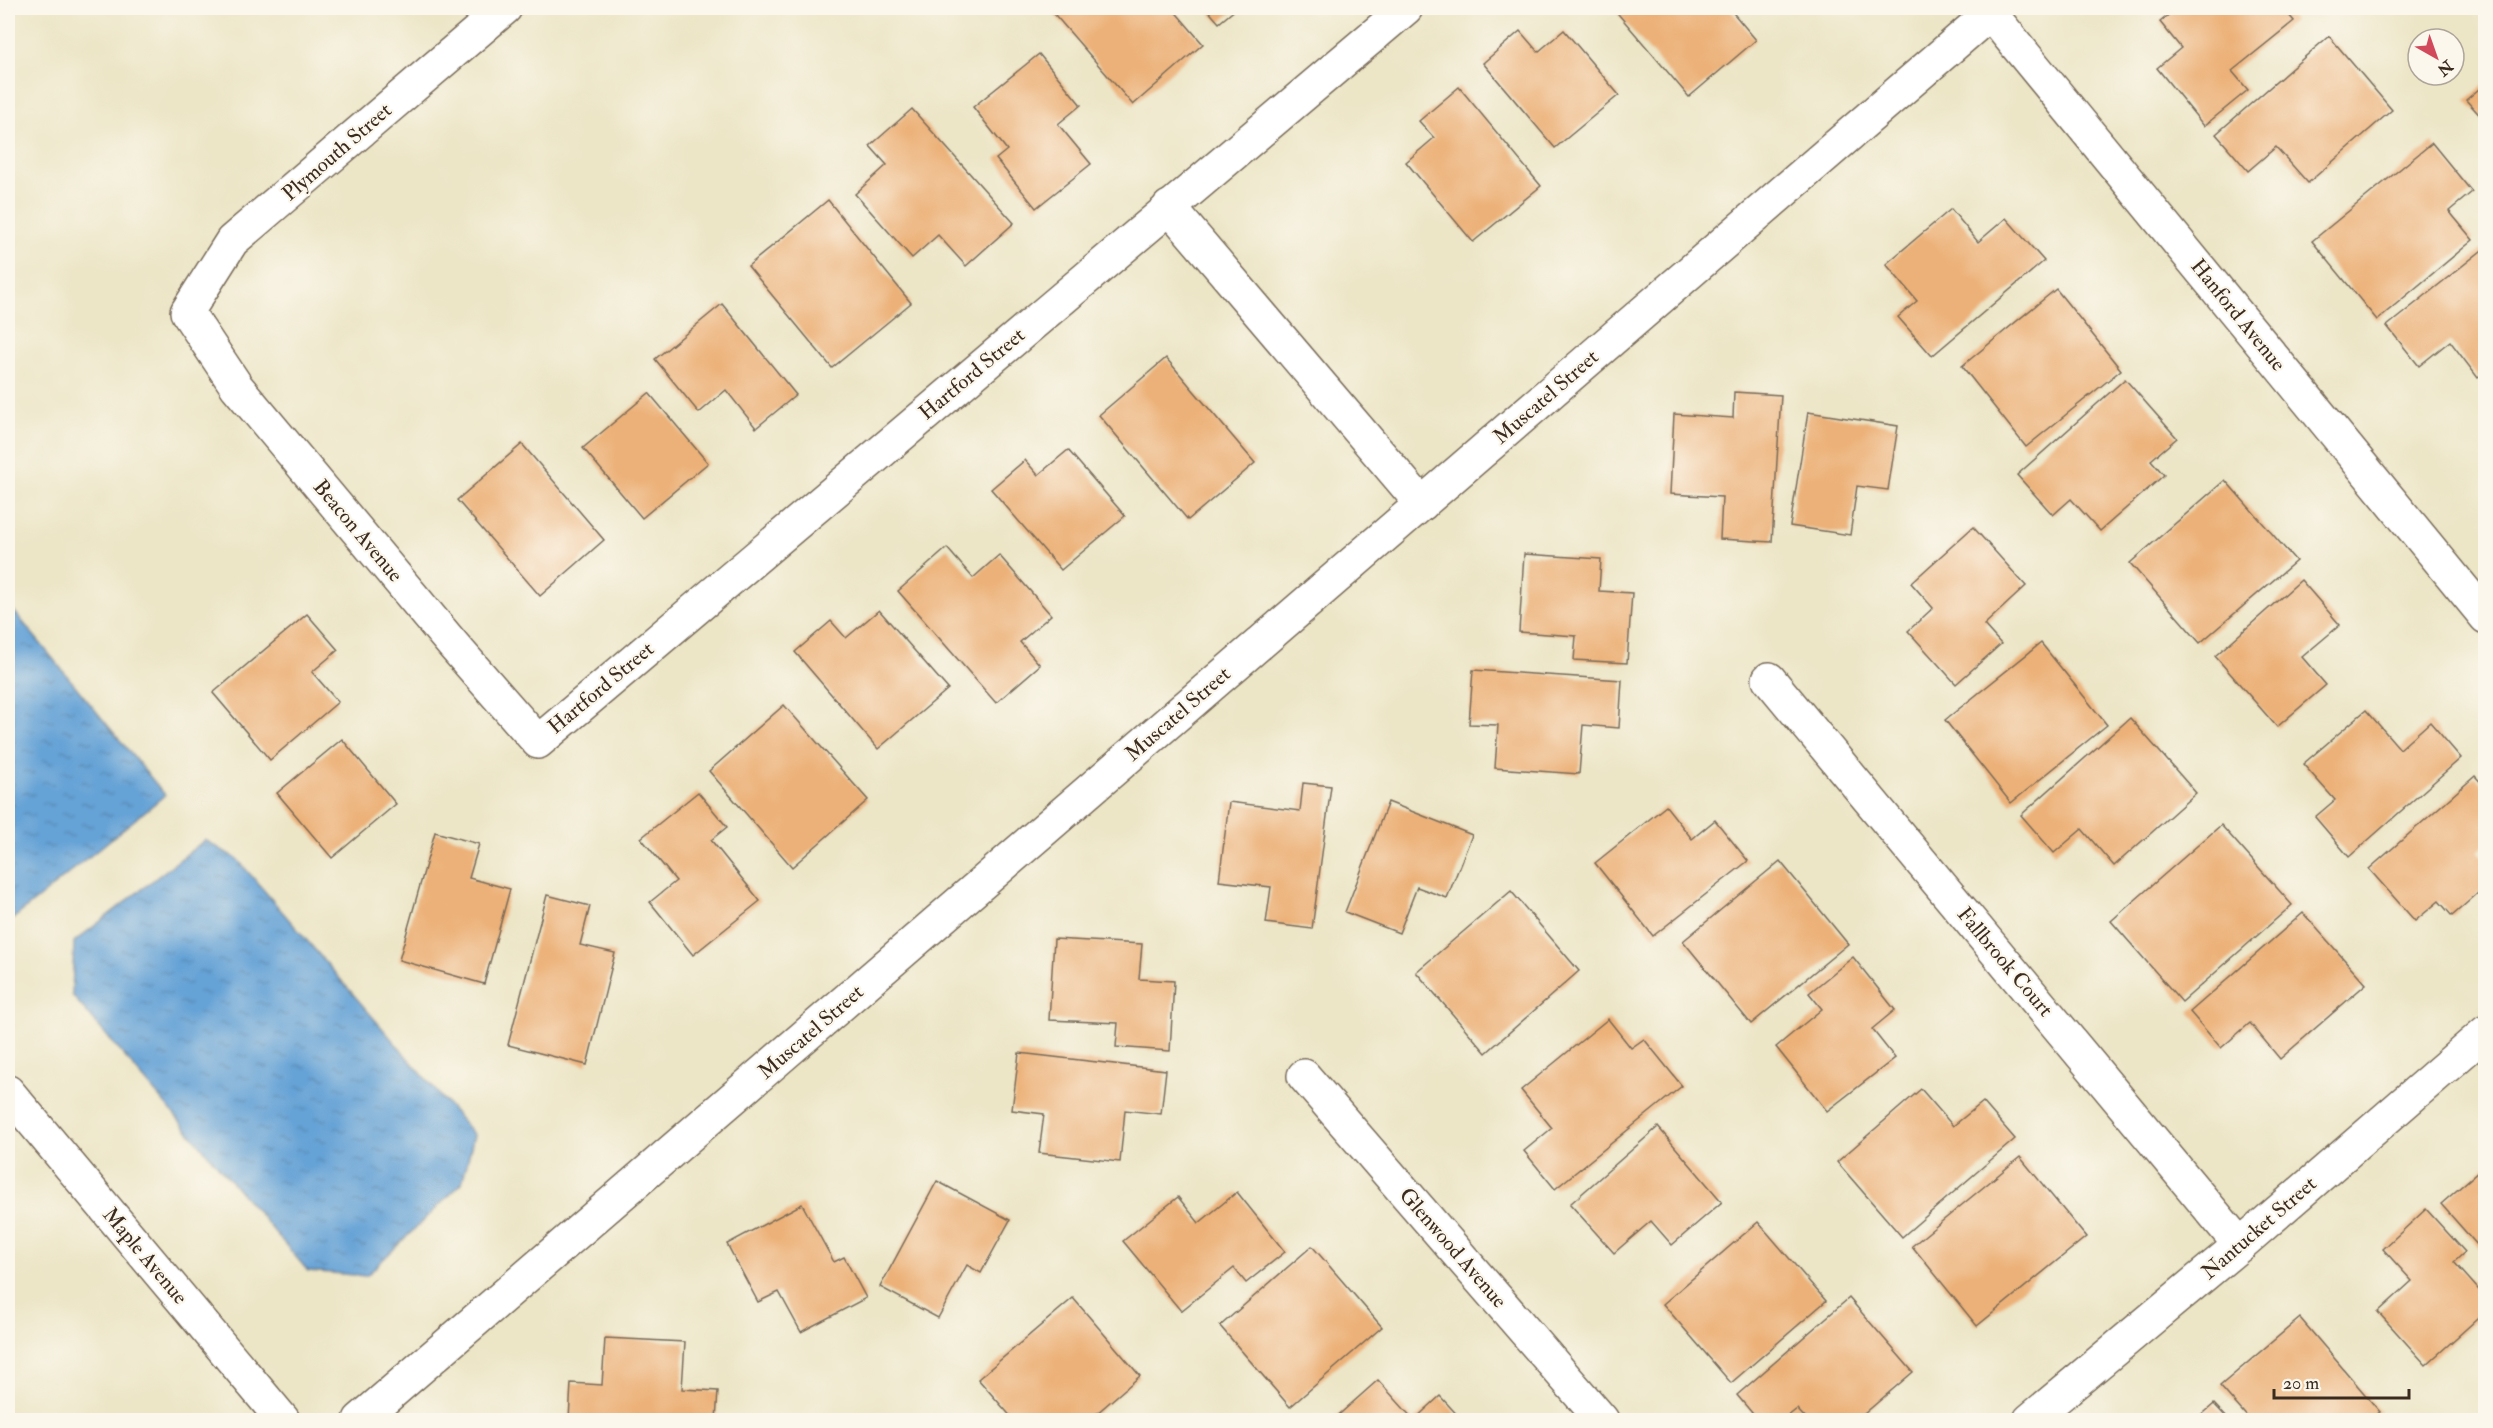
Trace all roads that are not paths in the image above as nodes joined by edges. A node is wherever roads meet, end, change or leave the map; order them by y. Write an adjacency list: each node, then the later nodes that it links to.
1 (505, 8): 5 (street, Plymouth Street)
2 (1406, 8): 4 (street, Hartford Street)
3 (1993, 10): 6 (street, Muscatel Street); 7 (street, Hanford Avenue)
4 (1169, 207): 6 (street); 9 (street, Hartford Street)
5 (187, 312): 9 (street, Beacon Avenue)
6 (1422, 504): 15 (street, Muscatel Street)
7 (2486, 616)
8 (1769, 679): 13 (street, Fallbrook Court)
9 (538, 742)
10 (2486, 1032): 13 (street, Nantucket Street)
11 (1305, 1076): 16 (street, Glenwood Avenue)
12 (8, 1092): 14 (street, Maple Avenue)
13 (2240, 1245): 17 (street, Nantucket Street)
14 (283, 1420)
15 (360, 1420)
16 (1602, 1420)
17 (2030, 1420)

